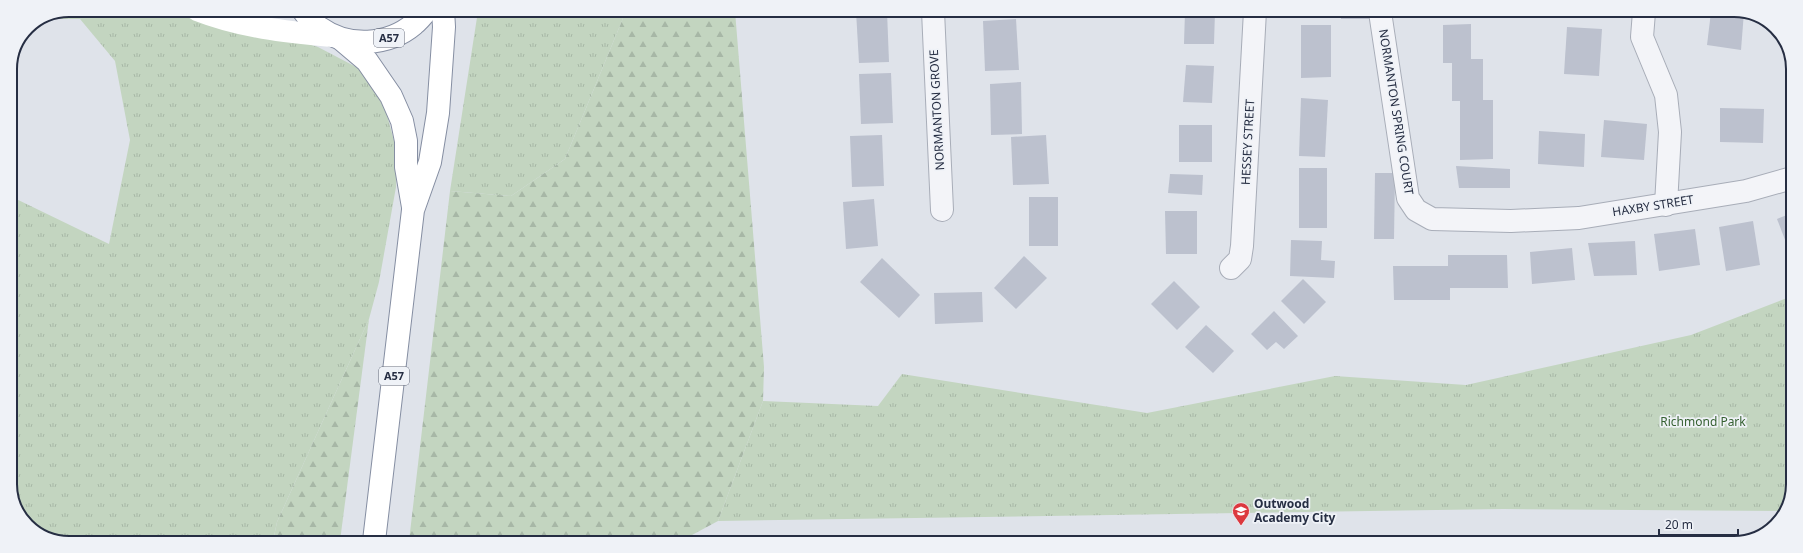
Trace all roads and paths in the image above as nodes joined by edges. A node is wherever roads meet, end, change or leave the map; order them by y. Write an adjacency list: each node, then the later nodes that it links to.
1 (215, 17): 9 (main road)
2 (309, 17): 9 (main road, A57)
3 (421, 17): 9 (main road, A57)
4 (443, 17): 12 (main road, A57)
5 (933, 17): 13 (street, NORMANTON GROVE)
6 (1255, 17): 15 (street, HESSEY STREET)
7 (1381, 17): 14 (street, NORMANTON SPRING COURT)
8 (1644, 17): 11 (street)
9 (337, 37): 12 (main road, A57)
10 (1786, 180): 11 (street, HAXBY STREET)
11 (1666, 204): 14 (street, HAXBY STREET)
12 (413, 210): 16 (main road, A57)
13 (942, 210)
14 (1511, 221)
15 (1231, 268)
16 (375, 536)

